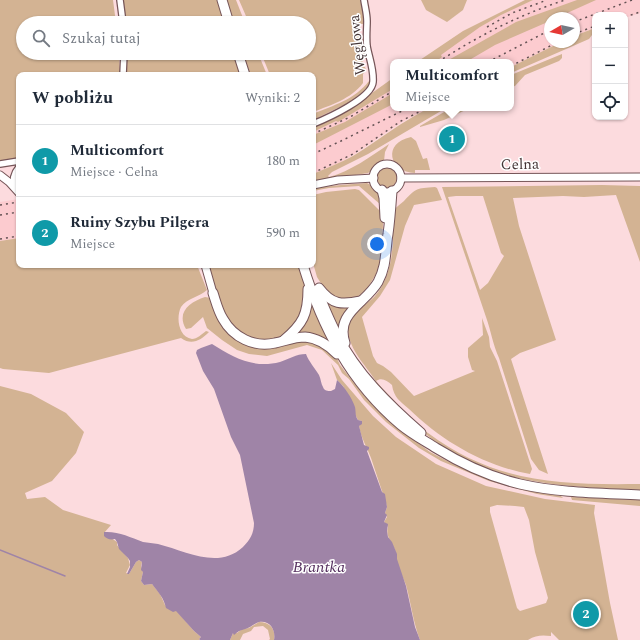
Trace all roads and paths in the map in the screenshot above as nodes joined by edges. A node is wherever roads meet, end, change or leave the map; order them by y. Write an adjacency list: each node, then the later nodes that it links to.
1 (120, 0): 4 (street)
2 (222, 0): 5 (main road)
3 (364, 0): 10 (street, Węglowa)
4 (122, 16)
5 (227, 16)
6 (124, 60): 8 (street)
7 (240, 60): 9 (main road)
8 (123, 72)
9 (244, 72)
10 (316, 122)
11 (16, 161): 12 (street)
12 (0, 164)
13 (16, 174): 19 (street)
14 (0, 175): 20 (street)
15 (640, 177): 17 (street, Celna)
16 (374, 178): 17 (street); 18 (street); 21 (street)
17 (401, 178): 22 (street)
18 (316, 184)
19 (16, 188)
20 (16, 189)
21 (382, 190): 22 (street); 23 (main road)
22 (392, 191): 23 (main road)
23 (388, 235): 30 (main road)
24 (201, 268): 29 (street)
25 (206, 268): 29 (street)
26 (304, 268): 28 (main road)
27 (309, 268): 28 (main road)
28 (311, 283): 30 (main road); 31 (main road); 32 (main road)
29 (212, 291): 31 (main road)
30 (362, 301): 32 (main road)
31 (283, 340): 32 (main road)
32 (347, 359): 33 (main road)
33 (640, 495)

